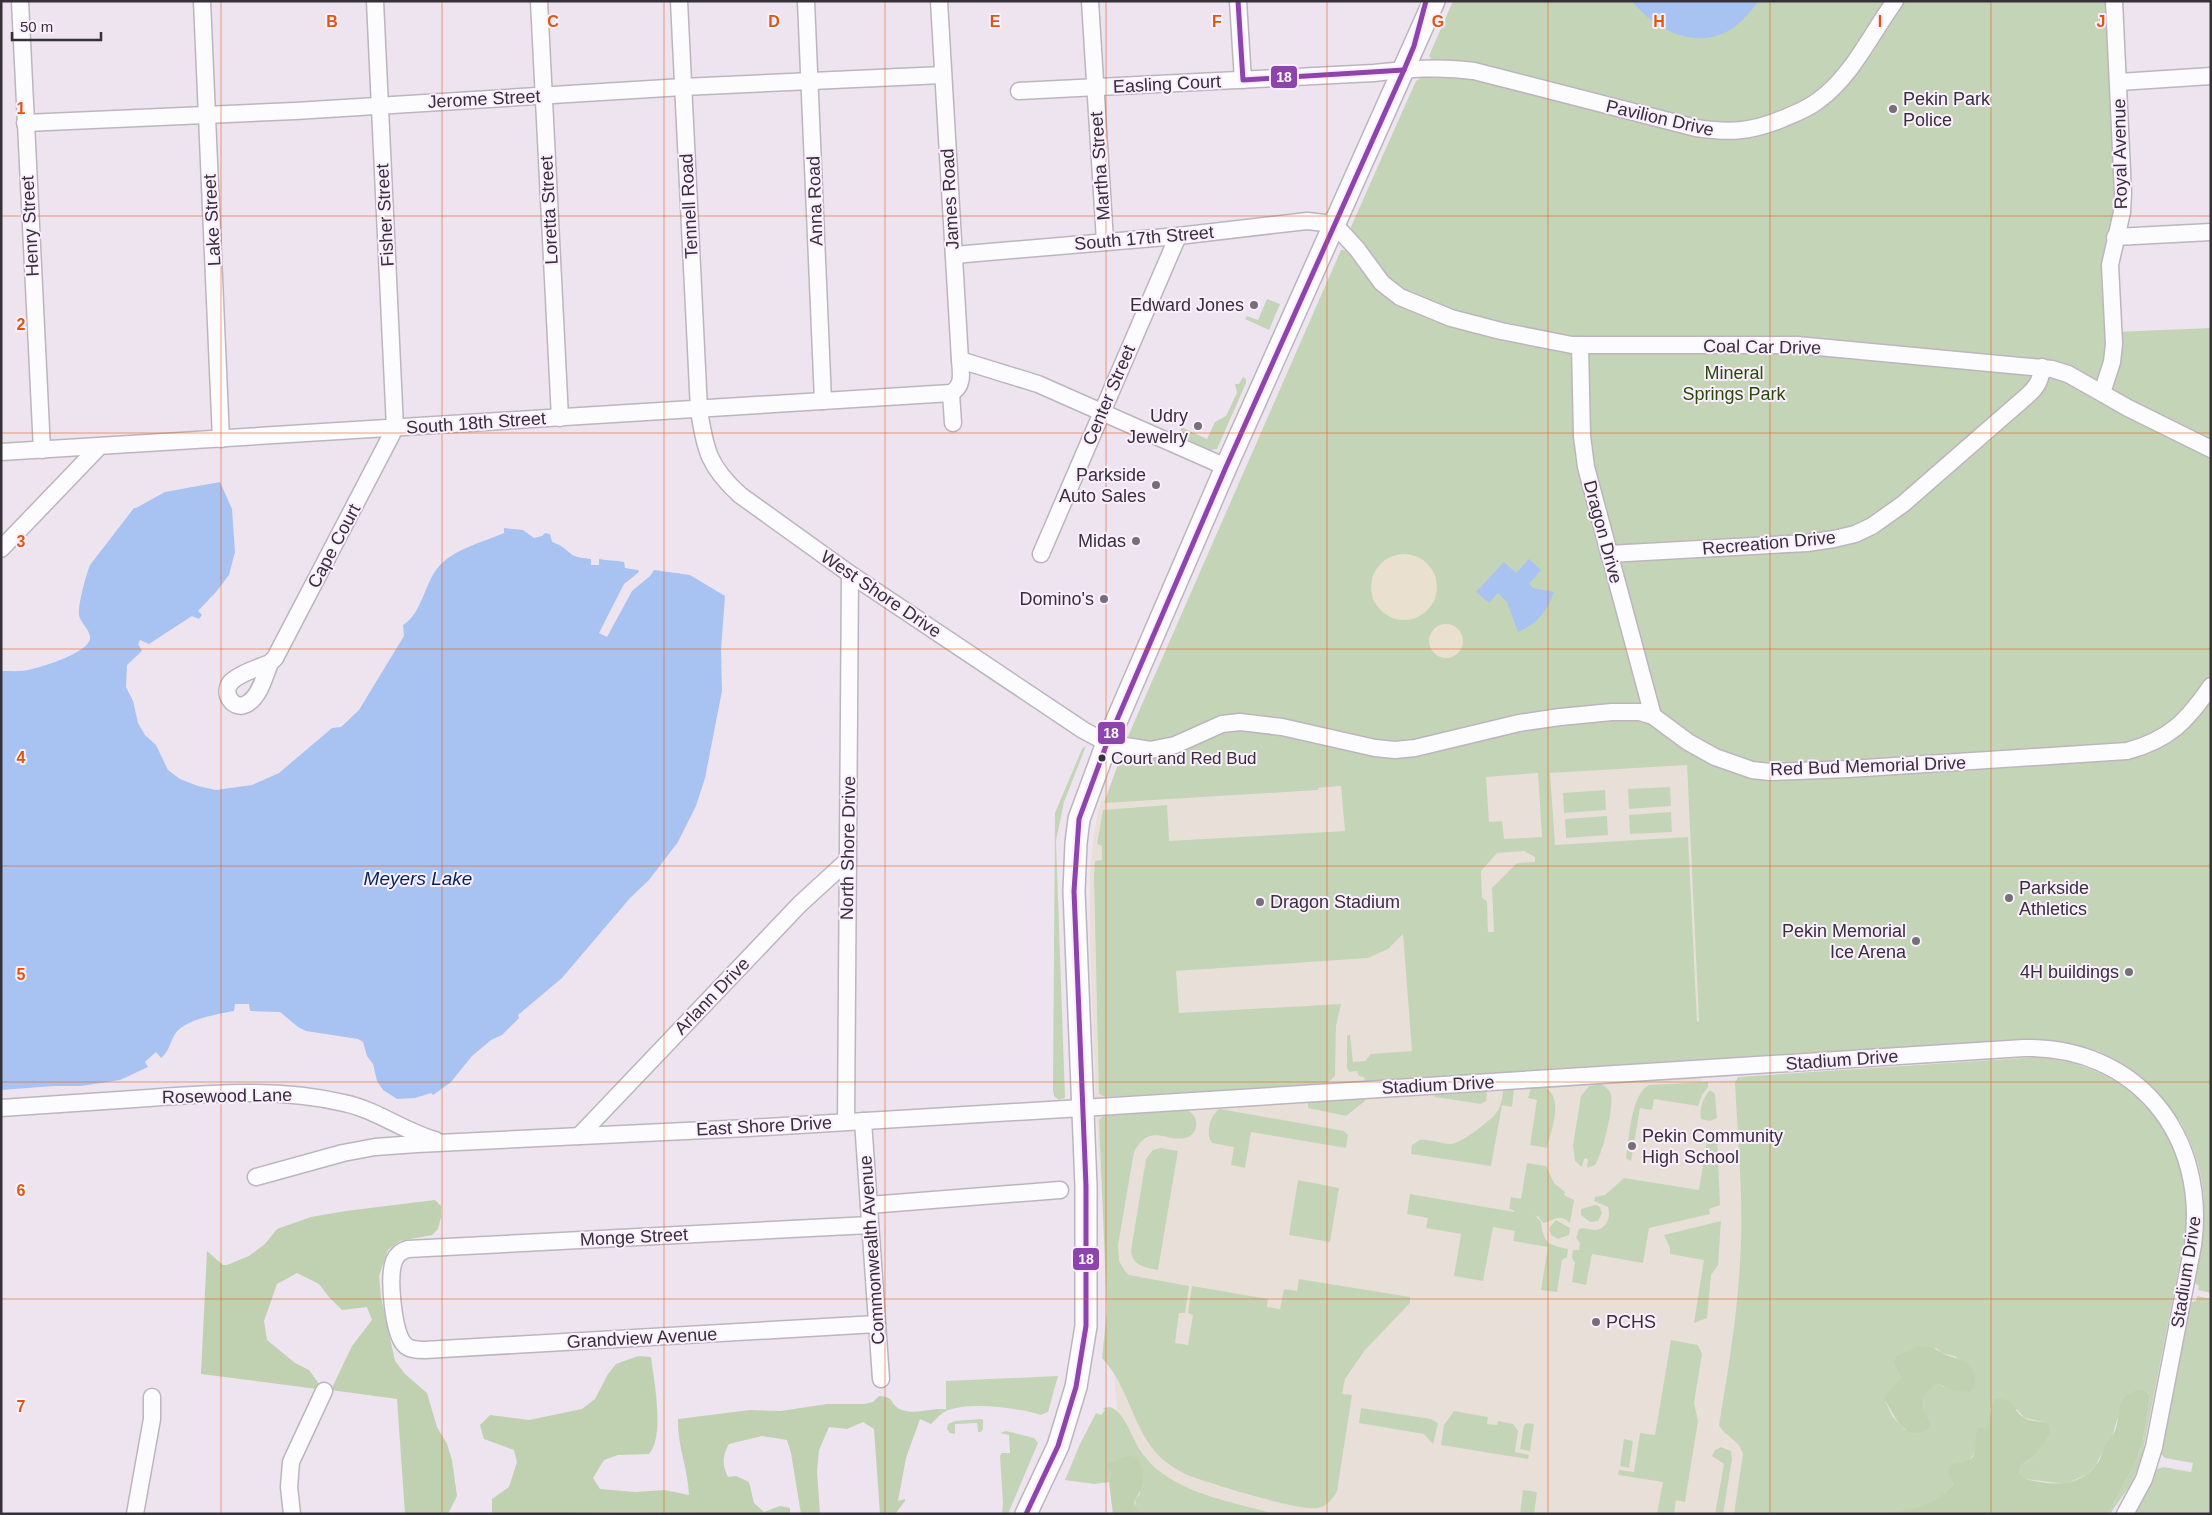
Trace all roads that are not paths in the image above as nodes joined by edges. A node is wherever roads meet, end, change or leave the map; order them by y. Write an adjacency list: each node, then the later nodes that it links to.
1 (20, 1): 27 (street, Henry Street)
2 (202, 1): 26 (street, Lake Street)
3 (376, 1): 25 (street, Fisher Street)
4 (539, 1): 24 (street, Loretta Street)
5 (679, 1): 21 (street, Tennell Road)
6 (806, 1): 19 (street, Anna Road)
7 (939, 1): 16 (street, James Road)
8 (1090, 1): 22 (street, Martha Street)
9 (1238, 1): 18 (street)
10 (1426, 1): 14 (street)
11 (1434, 1): 14 (main road)
12 (1895, 1): 15 (street, Pavilion Drive)
13 (2114, 1): 20 (street, Royal Avenue)
14 (1414, 46): 15 (main road)
15 (1404, 70): 18 (street, Easling Court); 28 (main road)
16 (943, 75): 19 (street, Jerome Street); 33 (street, James Road)
17 (2211, 76): 20 (street)
18 (1243, 80): 22 (street, Easling Court)
19 (809, 81): 21 (street, Jerome Street); 39 (street, Anna Road)
20 (2119, 82): 31 (street, Royal Avenue)
21 (683, 87): 24 (street, Jerome Street); 40 (street, Tennell Road)
22 (1096, 87): 23 (street, Easling Court); 32 (street, Martha Street)
23 (1019, 91)
24 (544, 96): 25 (street, Jerome Street); 42 (street, Loretta Street)
25 (380, 106): 26 (street, Jerome Street); 44 (street, Fisher Street)
26 (207, 115): 27 (street, Jerome Street); 45 (street, Lake Street)
27 (25, 123): 48 (street, Henry Street)
28 (1334, 224): 30 (street, South 17th Street); 34 (street, Coal Car Drive); 50 (main road)
29 (2211, 232): 31 (street)
30 (1178, 236): 32 (street, South 17th Street); 41 (street, Center Street)
31 (2115, 237): 38 (street, Royal Avenue)
32 (1105, 241): 33 (street, South 17th Street)
33 (954, 255): 35 (street, James Road)
34 (1580, 345): 36 (street, Coal Car Drive); 53 (street, Dragon Drive)
35 (960, 360): 37 (street, James Road); 41 (street)
36 (2042, 368): 38 (street, Coal Car Drive); 53 (street, Recreation Drive)
37 (951, 393): 39 (street, South 18th Street); 43 (street)
38 (2102, 393): 47 (street, Coal Car Drive)
39 (823, 401): 40 (street, South 18th Street)
40 (698, 410): 42 (street, South 18th Street); 54 (street, West Shore Drive)
41 (1102, 412): 50 (street); 52 (street, Center Street)
42 (560, 418): 44 (street, South 18th Street)
43 (953, 423)
44 (395, 428): 45 (street, South 18th Street); 55 (street, Cape Court)
45 (222, 439): 46 (street, South 18th Street)
46 (98, 448): 48 (street, South 18th Street); 51 (street)
47 (2211, 449)
48 (42, 450): 49 (street, South 18th Street)
49 (1, 452)
50 (1226, 468): 58 (main road)
51 (1, 549)
52 (1041, 554)
53 (1609, 554): 57 (street, Dragon Drive)
54 (850, 574): 58 (street, West Shore Drive); 59 (street, North Shore Drive)
55 (270, 663)
56 (2211, 686): 57 (street, Red Bud Memorial Drive)
57 (1653, 716): 58 (street, Red Bud Memorial Drive)
58 (1107, 743): 61 (main road)
59 (848, 860): 63 (street, North Shore Drive); 64 (street, Arlann Drive)
60 (1, 1108): 65 (street, Rosewood Lane)
61 (1083, 1108): 62 (street, East Shore Drive); 77 (main road); 78 (street, Stadium Drive)
62 (863, 1121): 63 (street, East Shore Drive); 68 (street, Commonwealth Avenue)
63 (846, 1122): 64 (street, East Shore Drive)
64 (579, 1136): 65 (street, East Shore Drive)
65 (444, 1143): 66 (street, East Shore Drive)
66 (256, 1177)
67 (1060, 1190): 68 (street)
68 (869, 1206): 69 (street, Commonwealth Avenue)
69 (870, 1225): 70 (street, Commonwealth Avenue); 71 (street, Monge Street)
70 (877, 1324): 71 (street, Grandview Avenue); 72 (street, Commonwealth Avenue)
71 (408, 1347)
72 (881, 1379)
73 (324, 1391): 76 (street)
74 (152, 1397): 75 (street)
75 (135, 1514)
76 (292, 1514)
77 (1026, 1514)
78 (2125, 1514)

